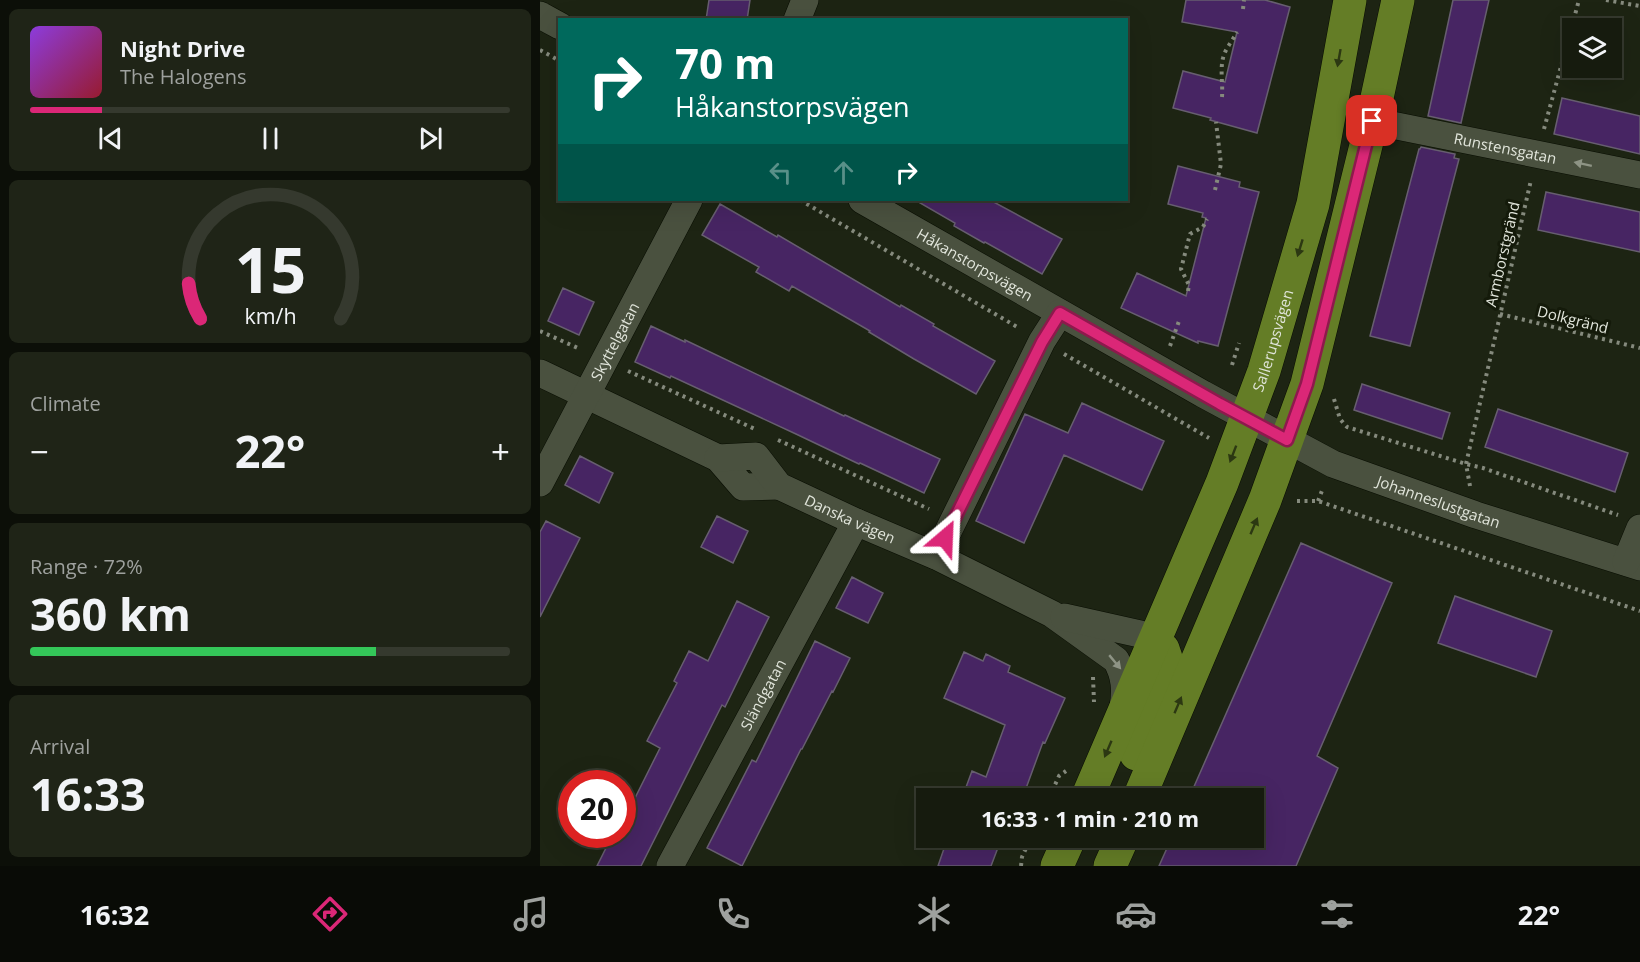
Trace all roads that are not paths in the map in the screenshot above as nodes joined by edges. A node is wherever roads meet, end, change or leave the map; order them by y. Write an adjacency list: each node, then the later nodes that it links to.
1 (805, 0): 5 (street)
2 (1350, 0): 14 (main road, Sallerupsvägen, one-way to 14)
3 (1398, 0): 7 (main road)
4 (540, 15): 6 (street)
5 (798, 18)
6 (558, 25)
7 (1372, 121): 8 (street, Runstensgatan, one-way to 7); 15 (main road)
8 (1640, 175)
9 (688, 201): 13 (street, Skyttelgatan)
10 (864, 201): 11 (street, Håkanstorpsvägen)
11 (1060, 313): 14 (street, Håkanstorpsvägen); 19 (street)
12 (540, 373): 13 (street, Danska vägen)
13 (587, 394): 16 (street, Skyttelgatan); 17 (street, Danska vägen)
14 (1246, 418): 15 (street, Johanneslustgatan); 22 (main road, Sallerupsvägen, one-way to 22)
15 (1287, 440): 20 (street, Johanneslustgatan); 26 (main road, one-way to 15)
16 (540, 483)
17 (856, 522): 19 (street, Danska vägen); 30 (street, Sländgatan)
18 (1634, 523): 20 (street)
19 (936, 556): 21 (street, Danska vägen)
20 (1633, 564)
21 (1052, 614): 22 (street, Danska vägen); 23 (street, Danska vägen, one-way to 23)
22 (1154, 640): 23 (main road, Sallerupsvägen); 25 (main road)
23 (1121, 717): 24 (main road, Sallerupsvägen, one-way to 24)
24 (1091, 788)
25 (1124, 788)
26 (1143, 788)
27 (1065, 848): 31 (main road)
28 (1111, 848): 32 (main road)
29 (1118, 848): 32 (main road)
30 (670, 866)
31 (1057, 866)
32 (1109, 866)

